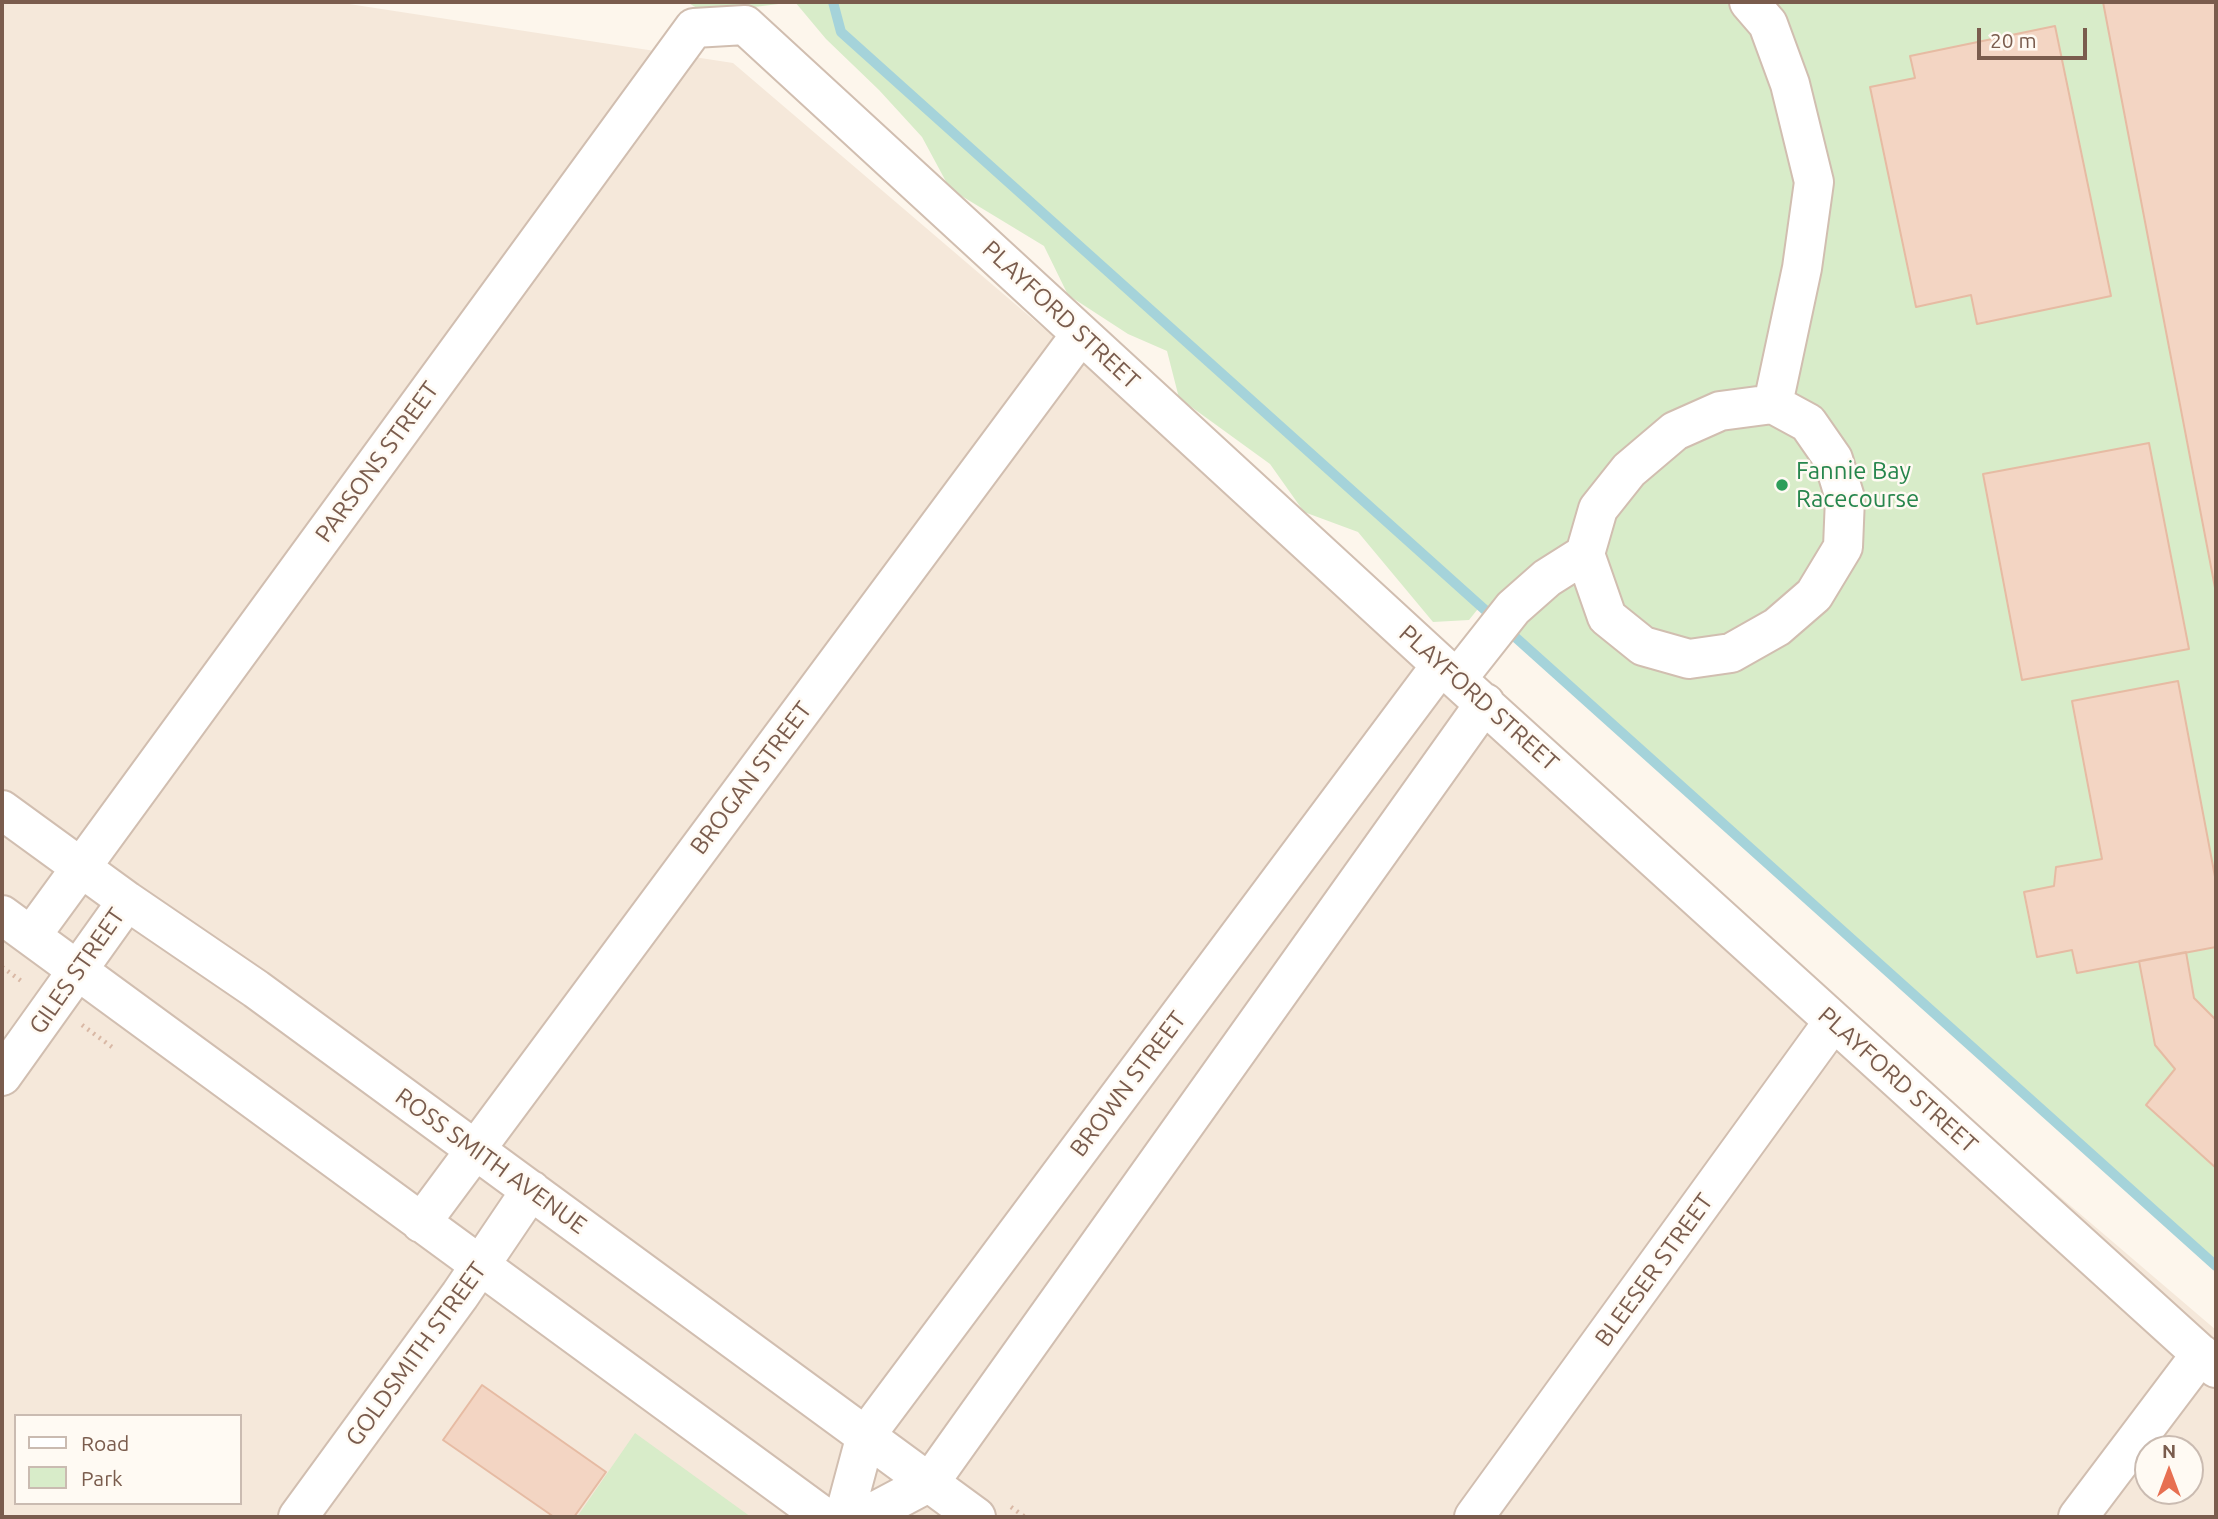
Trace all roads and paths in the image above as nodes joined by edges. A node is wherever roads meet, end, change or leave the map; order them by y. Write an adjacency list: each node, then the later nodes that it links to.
1 (1749, 2): 4 (street)
2 (745, 25): 3 (street, PLAYFORD STREET); 8 (street, PARSONS STREET)
3 (1081, 334): 6 (street, PLAYFORD STREET); 14 (street, BROGAN STREET)
4 (1773, 404): 5 (street); 5 (street)
5 (1585, 554): 6 (street)
6 (1461, 682): 12 (street, PLAYFORD STREET); 19 (street, BROWN STREET); 20 (street)
7 (2, 810): 8 (street, ROSS SMITH AVENUE)
8 (82, 868): 9 (street, ROSS SMITH AVENUE); 10 (street, PARSONS STREET)
9 (127, 901): 11 (street, GILES STREET); 14 (street, ROSS SMITH AVENUE)
10 (16, 925): 11 (street)
11 (78, 971): 13 (street, GILES STREET); 16 (street)
12 (1833, 1022): 18 (street, PLAYFORD STREET); 26 (street, BLEESER STREET)
13 (2, 1076)
14 (475, 1150): 15 (street, ROSS SMITH AVENUE); 16 (street, BROGAN STREET)
15 (531, 1190): 17 (street, GOLDSMITH STREET); 19 (street, ROSS SMITH AVENUE)
16 (421, 1223): 17 (street)
17 (480, 1265): 21 (street, GOLDSMITH STREET); 22 (street)
18 (2208, 1361): 27 (street)
19 (866, 1435): 20 (street, ROSS SMITH AVENUE); 23 (street, BROWN STREET)
20 (929, 1482): 24 (street); 25 (street, ROSS SMITH AVENUE)
21 (298, 1517)
22 (824, 1517)
23 (844, 1517)
24 (864, 1517)
25 (976, 1517)
26 (1474, 1517)
27 (2078, 1517)

